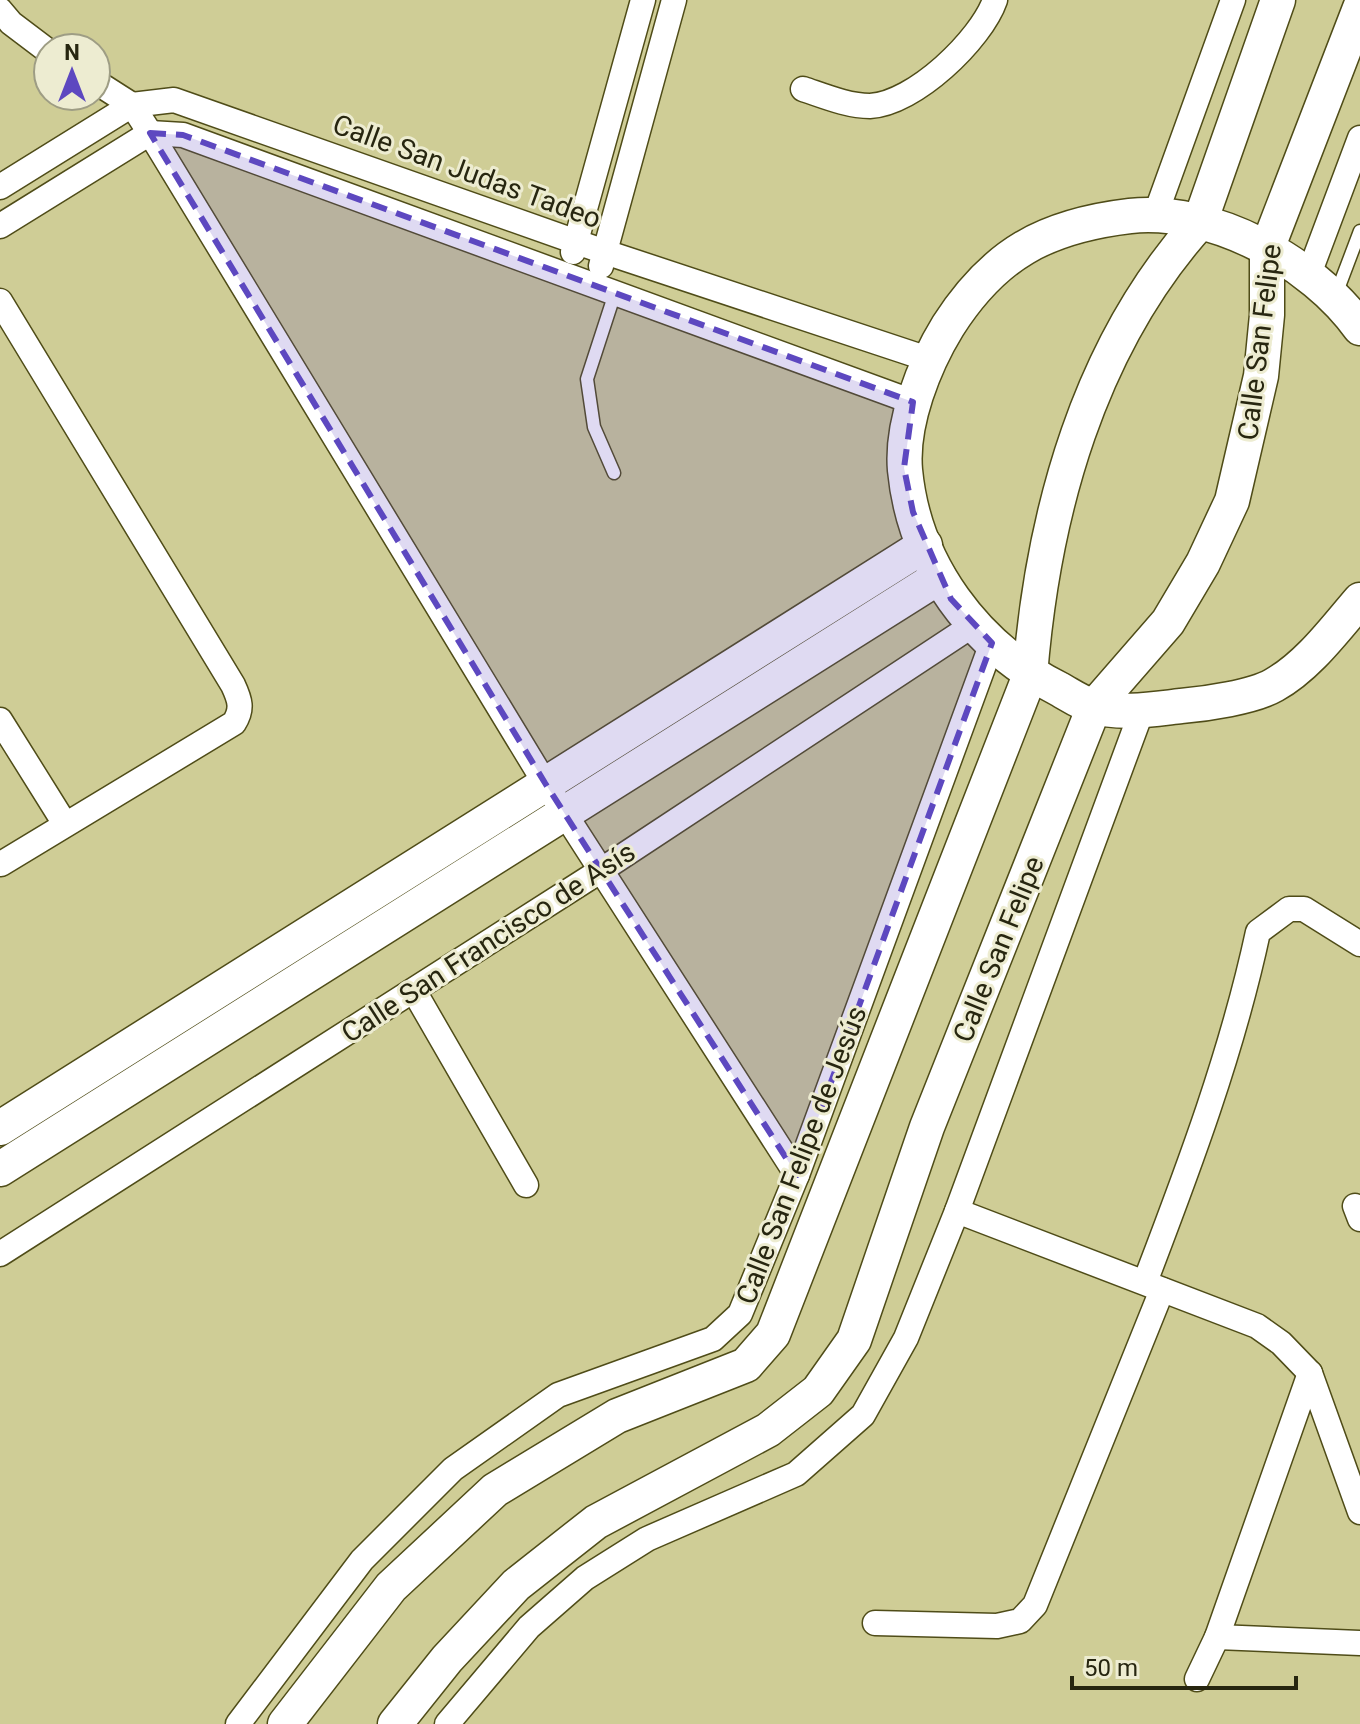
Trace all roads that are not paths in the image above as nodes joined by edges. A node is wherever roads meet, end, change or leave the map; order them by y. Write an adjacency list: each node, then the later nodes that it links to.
1 (643, 0): 19 (street)
2 (674, 0): 21 (street)
3 (995, 0): 9 (street)
4 (1233, 0): 15 (street)
5 (1278, 0): 16 (main road)
6 (1360, 8): 20 (main road, Calle San Felipe)
7 (0, 10): 8 (street)
8 (32, 39)
9 (803, 89)
10 (112, 92): 11 (street)
11 (132, 105): 12 (street); 14 (street, Calle San Judas Tadeo); 19 (street, Calle San Judas Tadeo)
12 (150, 133): 17 (street); 22 (street); 39 (street)
13 (1360, 138): 23 (street, Calle San Felipe)
14 (0, 187)
15 (1156, 213): 16 (main road); 28 (main road)
16 (1200, 222): 20 (main road); 35 (main road)
17 (0, 226)
18 (1360, 231): 25 (lane)
19 (576, 240): 21 (street, Calle San Judas Tadeo); 22 (street)
20 (1267, 249): 23 (main road); 36 (main road, Calle San Felipe)
21 (605, 252): 24 (street); 28 (street, Calle San Judas Tadeo)
22 (567, 273): 24 (street)
23 (1309, 274): 25 (main road)
24 (606, 288): 29 (street); 30 (lane)
25 (1335, 297): 27 (main road)
26 (0, 301): 41 (street)
27 (1359, 325)
28 (928, 359): 29 (main road)
29 (913, 402): 31 (main road)
30 (614, 473)
31 (925, 545): 32 (main road); 39 (main road)
32 (939, 577): 34 (main road); 40 (main road)
33 (1360, 600): 37 (main road)
34 (982, 634): 35 (main road); 43 (street, Calle San Francisco de Asís); 48 (street, Calle San Felipe de Jesús)
35 (1030, 675): 36 (main road); 60 (main road)
36 (1094, 707): 37 (main road); 61 (main road, Calle San Felipe)
37 (1142, 710): 50 (street)
38 (0, 720): 41 (street)
39 (545, 783): 40 (street); 46 (main road)
40 (564, 812): 43 (street); 47 (main road)
41 (65, 824): 42 (street)
42 (1, 864)
43 (600, 871): 45 (street, Calle San Francisco de Asís); 48 (street)
44 (1360, 944): 52 (street)
45 (414, 991): 49 (street); 51 (street, Calle San Francisco de Asís)
46 (0, 1128)
47 (0, 1169)
48 (797, 1175): 59 (street, Calle San Felipe de Jesús)
49 (526, 1185)
50 (957, 1211): 52 (street); 62 (street)
51 (0, 1254)
52 (1154, 1286): 53 (street); 55 (street)
53 (1310, 1373): 54 (street); 56 (street)
54 (1359, 1506)
55 (875, 1623)
56 (1217, 1637): 57 (street); 58 (street)
57 (1360, 1643)
58 (1197, 1679)
59 (238, 1724)
60 (285, 1724)
61 (395, 1724)
62 (447, 1724)

